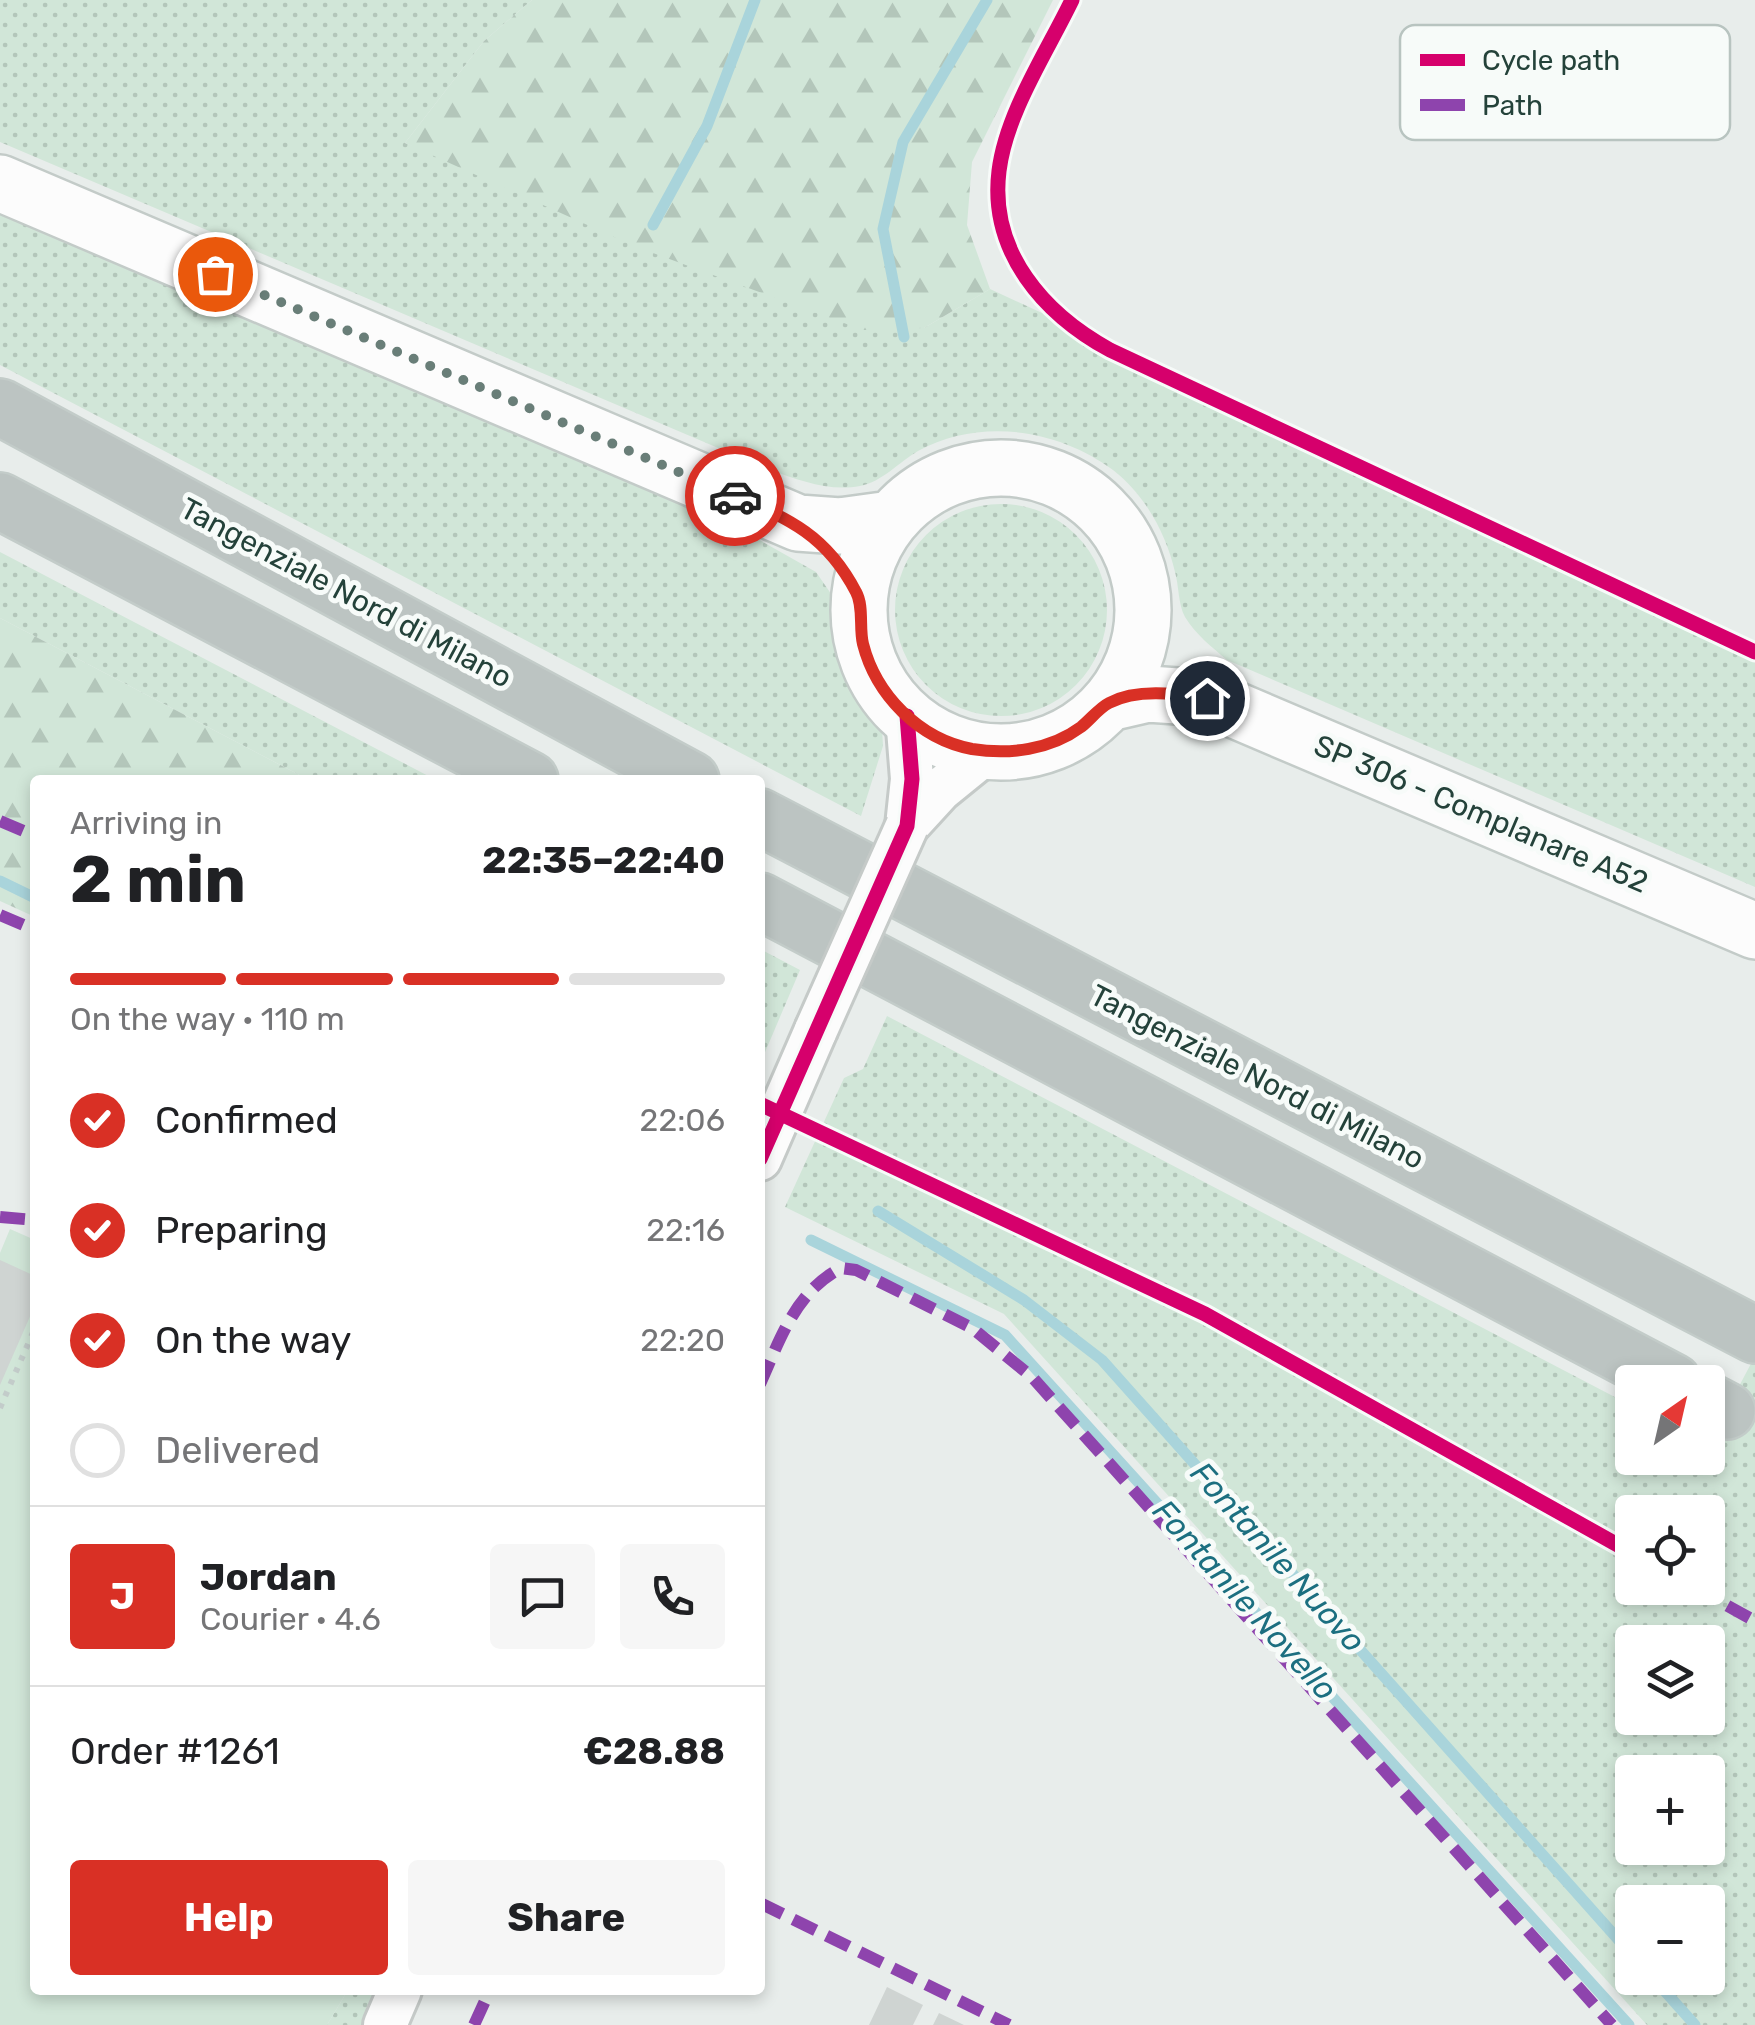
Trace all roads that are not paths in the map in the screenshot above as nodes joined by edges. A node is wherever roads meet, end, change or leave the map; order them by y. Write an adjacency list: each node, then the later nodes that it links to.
1 (0, 183): 5 (main road)
2 (0, 407): 13 (highway, Tangenziale Nord di Milano)
3 (0, 501): 12 (highway)
4 (891, 519): 5 (main road); 6 (main road); 7 (main road)
5 (798, 523): 6 (main road)
6 (859, 596): 10 (main road)
7 (1142, 626): 8 (main road); 9 (main road)
8 (1207, 698): 9 (main road); 17 (main road, SP 306 - Complanare A52)
9 (1108, 703): 11 (main road)
10 (907, 716): 11 (main road); 15 (street)
11 (988, 751): 15 (street)
12 (521, 775)
13 (682, 775)
14 (765, 820): 19 (highway, Tangenziale Nord di Milano)
15 (906, 826): 18 (street, bridge)
16 (765, 904): 20 (highway)
17 (1755, 932)
18 (765, 1147)
19 (1755, 1334)
20 (1641, 1365)
21 (398, 1995): 22 (street)
22 (385, 2025)

